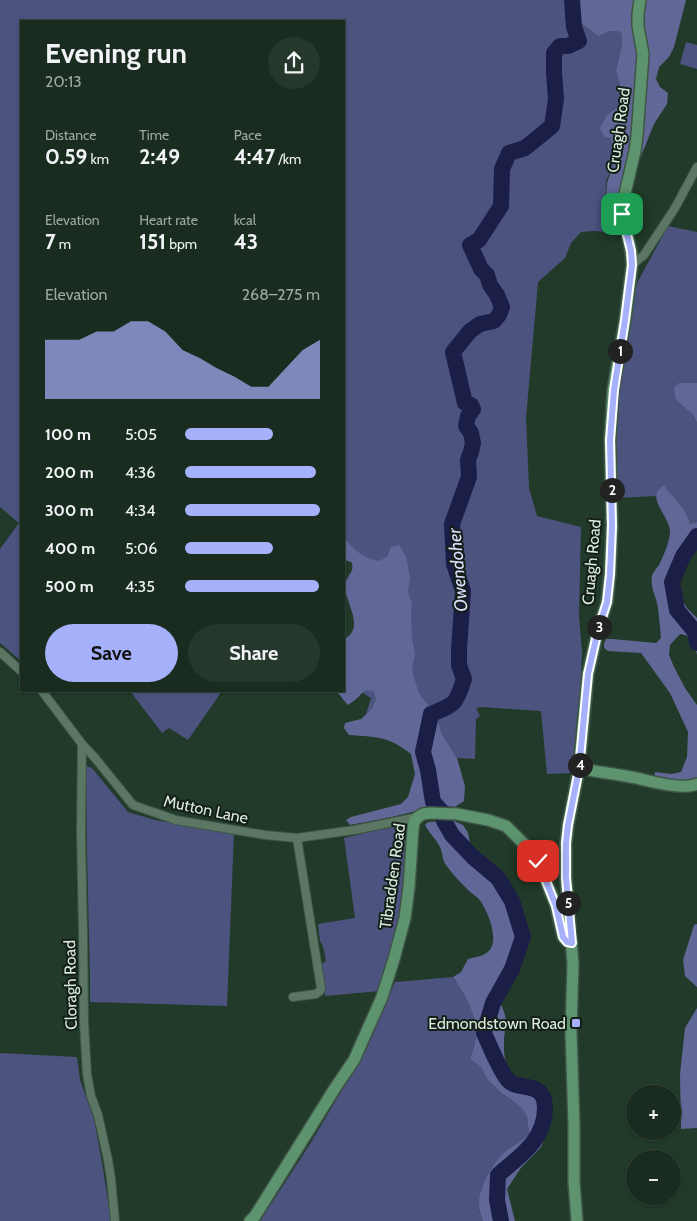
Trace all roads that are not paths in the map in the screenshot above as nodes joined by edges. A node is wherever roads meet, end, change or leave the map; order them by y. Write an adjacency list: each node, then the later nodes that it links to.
1 (640, 0): 3 (main road, Cruagh Road)
2 (697, 167): 3 (street)
3 (632, 265): 8 (main road, Cruagh Road)
4 (0, 652): 5 (street)
5 (20, 670)
6 (43, 692): 7 (street, Mutton Lane)
7 (82, 744): 11 (street, Mutton Lane); 14 (street, Cloragh Road)
8 (579, 769): 9 (main road); 12 (main road)
9 (697, 784)
10 (418, 817): 11 (street, Mutton Lane); 12 (main road, Tibradden Road); 15 (main road, Tibradden Road)
11 (297, 838): 13 (street)
12 (572, 943): 16 (main road)
13 (293, 997)
14 (115, 1221)
15 (250, 1221)
16 (578, 1221)

